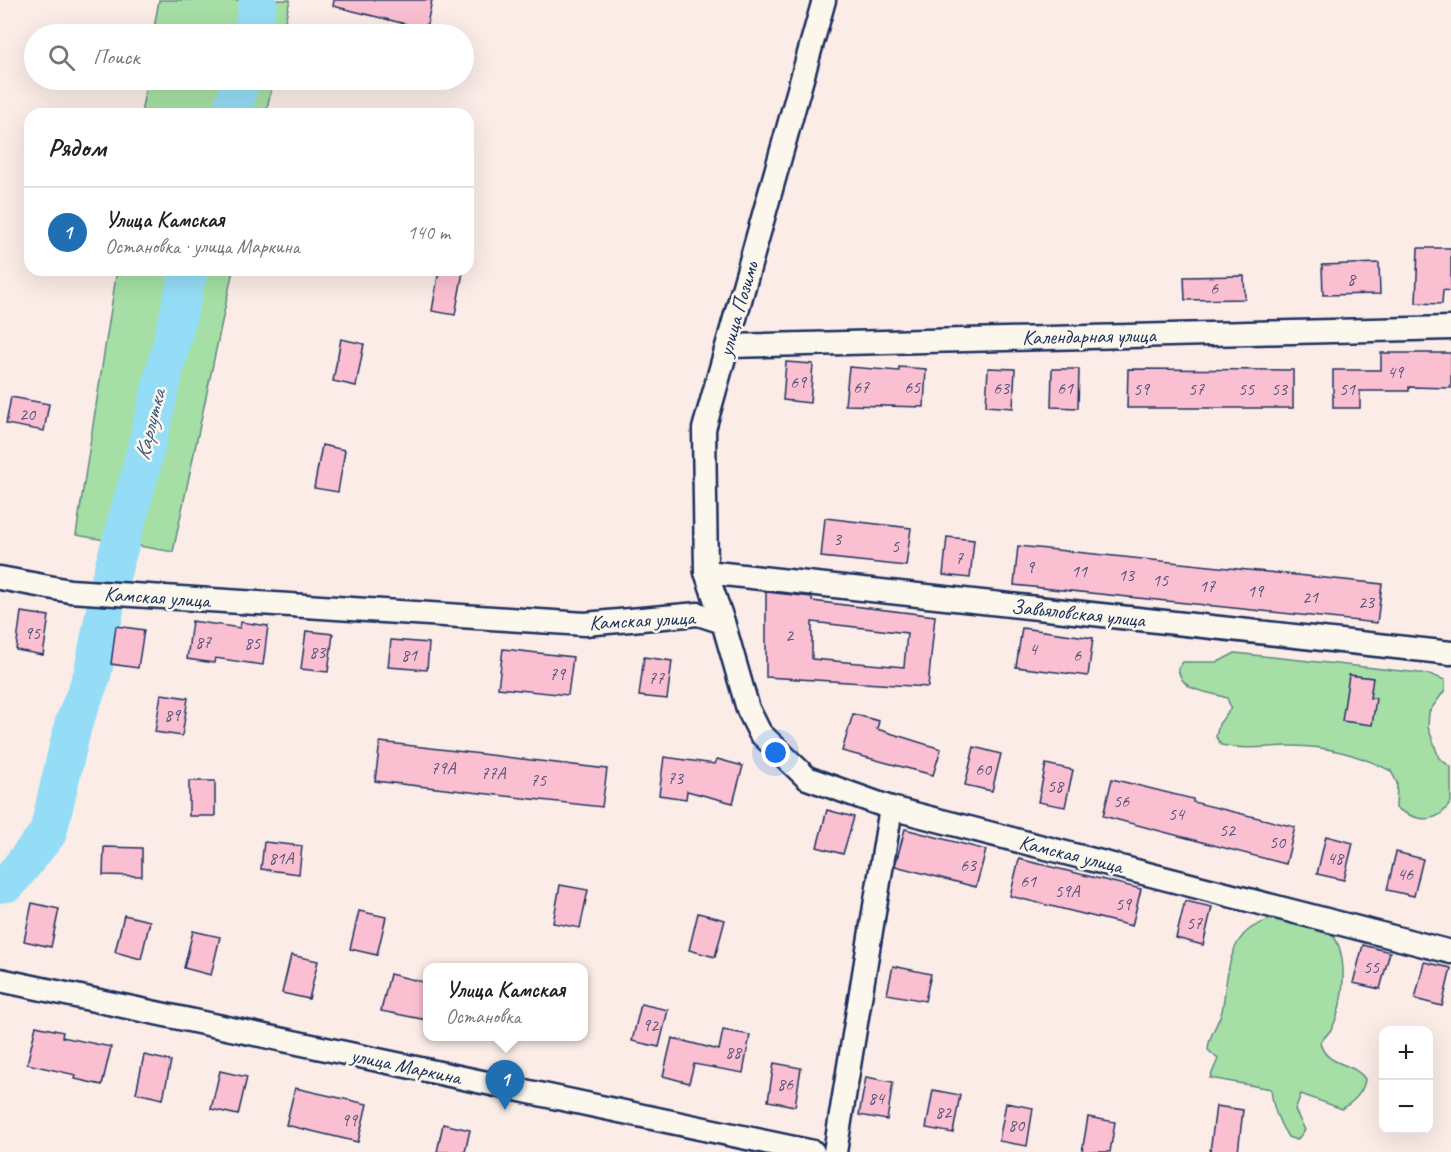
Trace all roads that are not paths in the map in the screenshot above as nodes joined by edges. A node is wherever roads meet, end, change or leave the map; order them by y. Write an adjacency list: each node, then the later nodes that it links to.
1 (824, 0): 3 (street, улица Позимь)
2 (1451, 328): 3 (street, Календарная улица)
3 (728, 346): 4 (street, улица Позимь)
4 (706, 572): 6 (street, улица Позимь); 7 (street, Завьяловская улица)
5 (0, 578): 6 (street, Камская улица)
6 (723, 622): 8 (street, Камская улица)
7 (1451, 653)
8 (891, 808): 9 (street, Камская улица); 12 (street)
9 (1451, 952)
10 (0, 980): 11 (street, улица Маркина)
11 (813, 1152)
12 (835, 1152)

